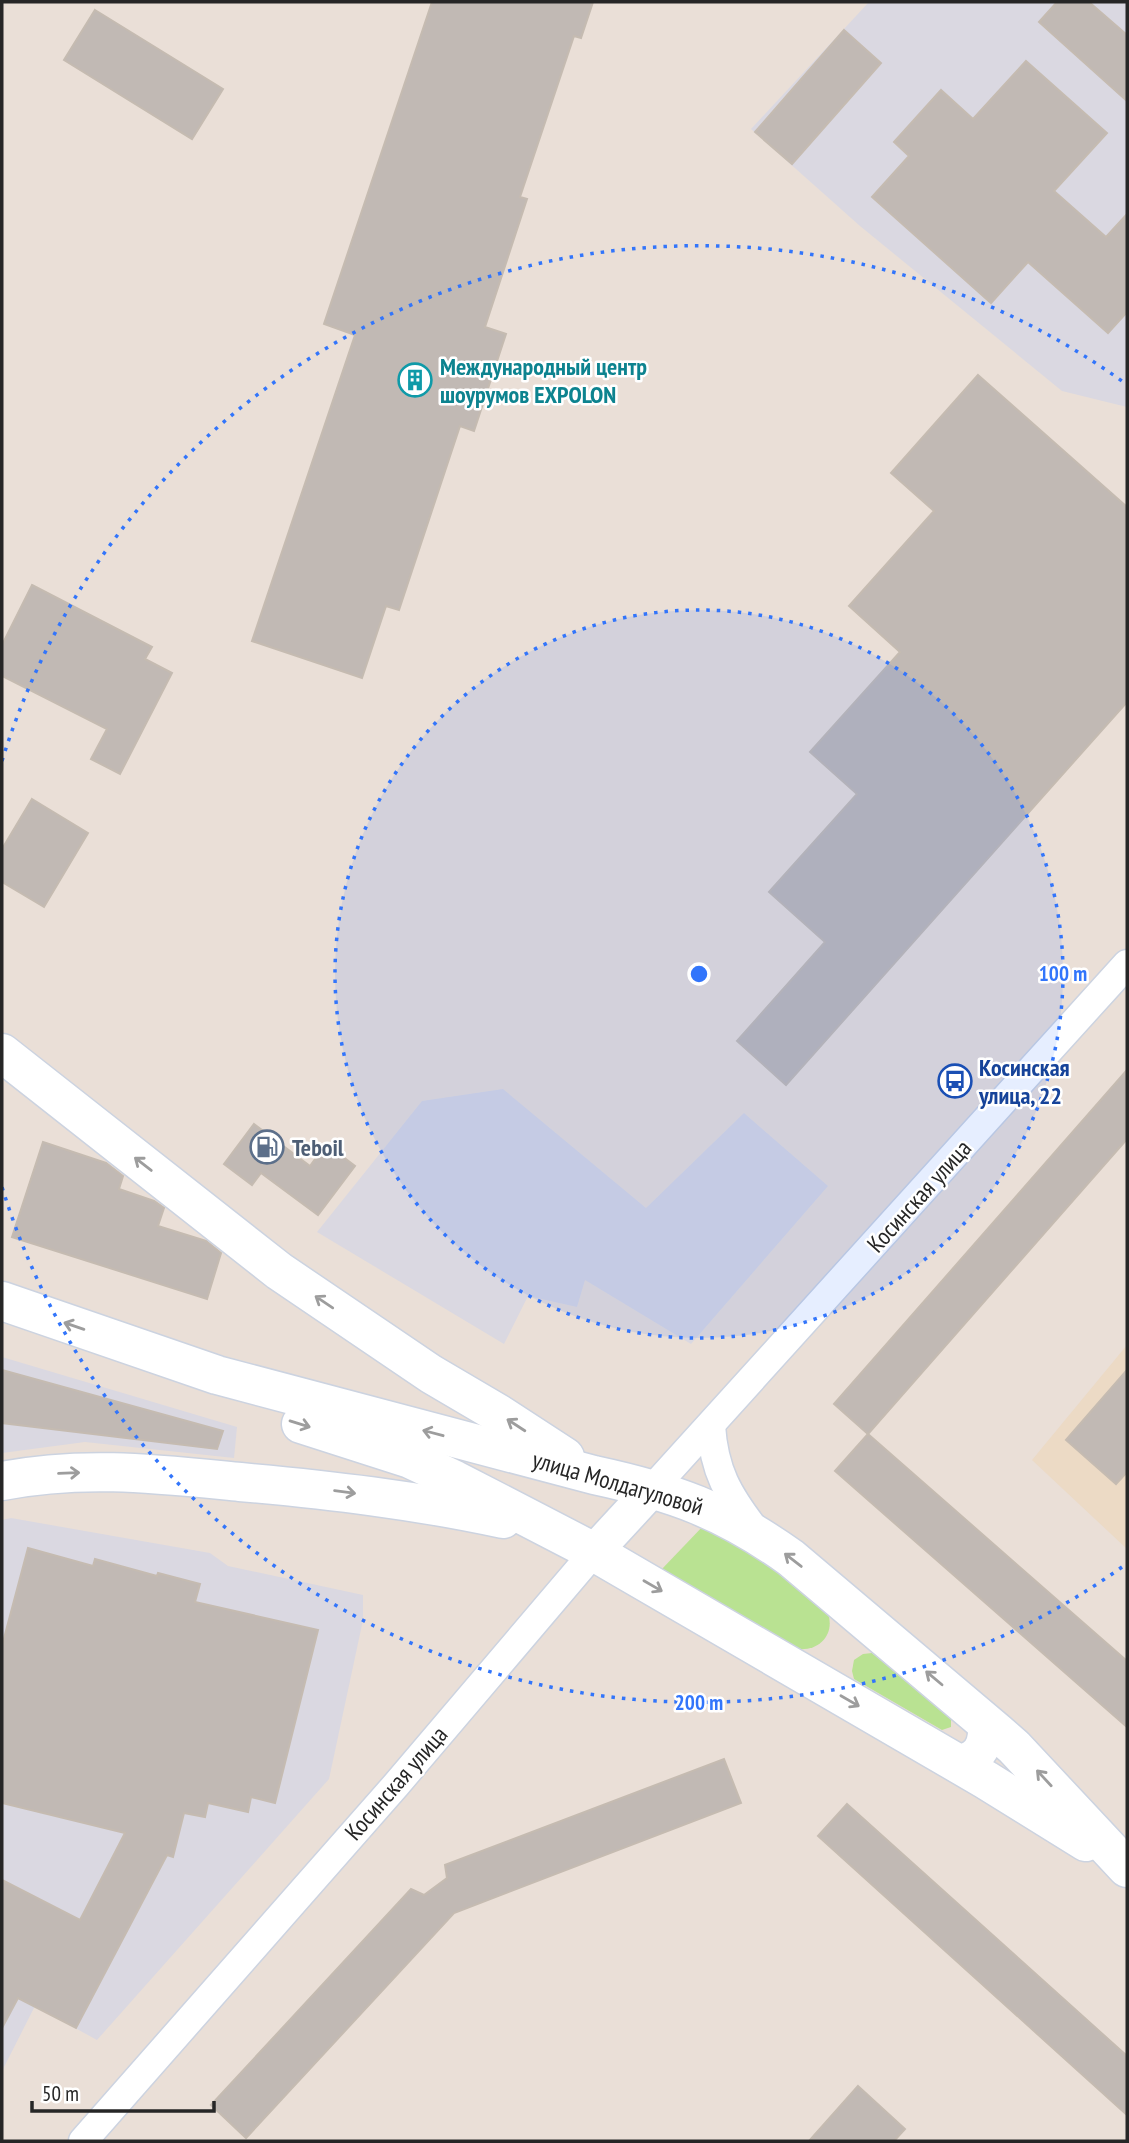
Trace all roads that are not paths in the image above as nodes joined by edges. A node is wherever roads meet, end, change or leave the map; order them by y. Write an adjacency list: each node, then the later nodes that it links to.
1 (1127, 964): 5 (street, Косинская улица)
2 (2, 1053): 6 (main road, one-way to 2)
3 (2, 1301): 6 (main road, улица Молдагуловой, one-way to 3)
4 (2, 1329): 9 (main road, улица Молдагуловой, one-way to 9)
5 (711, 1426): 8 (street, Косинская улица); 10 (street)
6 (594, 1475): 8 (main road, улица Молдагуловой)
7 (2, 1481): 9 (main road, one-way to 9)
8 (653, 1488): 10 (main road, улица Молдагуловой); 11 (street, Косинская улица)
9 (550, 1530): 11 (main road, улица Молдагуловой)
10 (759, 1535): 12 (main road, улица Молдагуловой, one-way to 10)
11 (594, 1552): 13 (main road, улица Молдагуловой, one-way to 13); 15 (street, Косинская улица)
12 (985, 1723): 13 (street); 14 (main road, улица Молдагуловой, one-way to 12)
13 (954, 1762): 14 (main road, улица Молдагуловой)
14 (1125, 1866)
15 (83, 2141)

